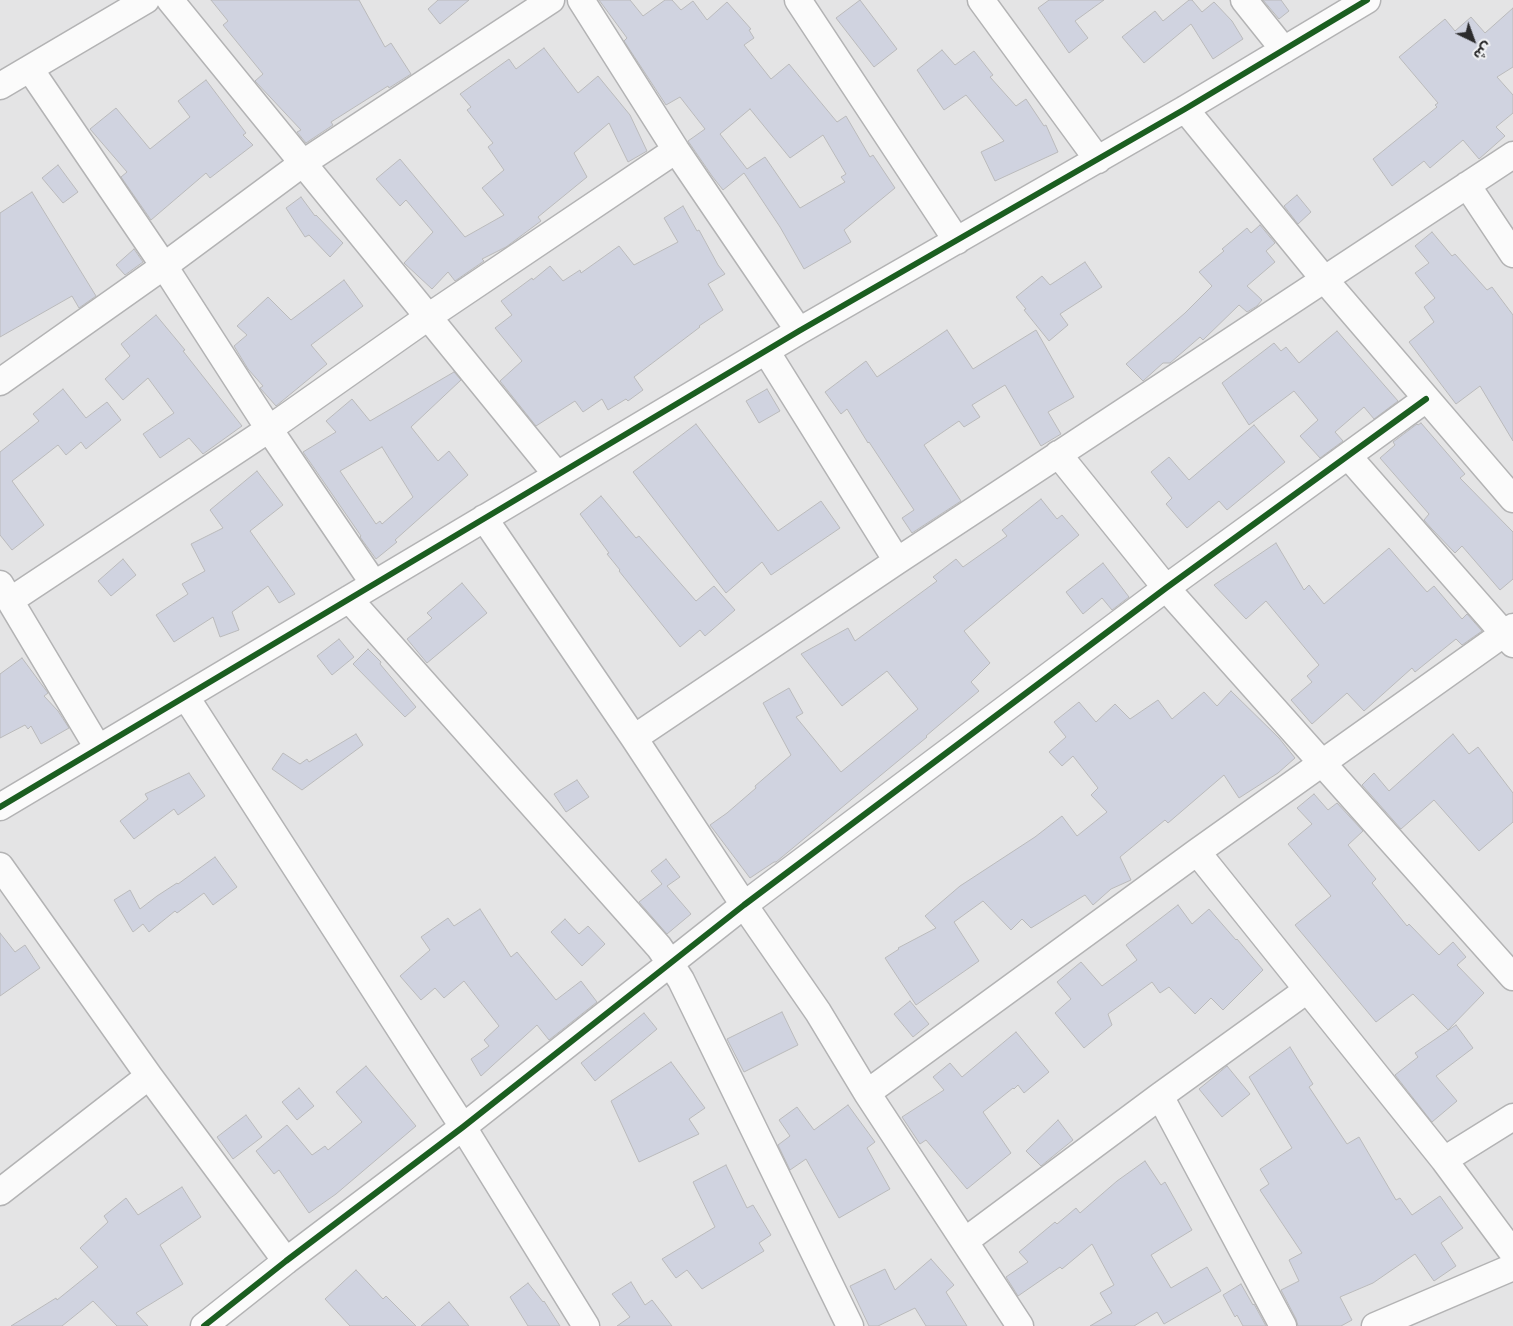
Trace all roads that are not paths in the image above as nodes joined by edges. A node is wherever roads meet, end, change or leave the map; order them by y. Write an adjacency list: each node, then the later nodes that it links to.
1 (146, 0): 10 (street)
2 (170, 0): 16 (street)
3 (551, 0): 16 (street)
4 (580, 0): 13 (street)
5 (798, 0): 18 (street)
6 (981, 0): 15 (street)
7 (1244, 0): 9 (street)
8 (1367, 0): 9 (street)
9 (1284, 50): 12 (street)
10 (30, 69): 11 (street); 20 (street)
11 (0, 86)
12 (1185, 109): 15 (street); 21 (street)
13 (676, 150): 22 (street); 23 (street)
14 (1513, 155): 17 (street)
15 (1098, 160): 18 (street)
16 (303, 164): 20 (street); 22 (street)
17 (1467, 185): 19 (street); 21 (street)
18 (957, 241): 23 (street)
19 (1513, 254)
20 (164, 266): 25 (street); 27 (street)
21 (1324, 279): 26 (street); 28 (street)
22 (428, 317): 27 (street); 30 (street)
23 (799, 331): 24 (street)
24 (766, 351): 30 (street); 33 (street)
25 (0, 382)
26 (1426, 399): 29 (street); 31 (street)
27 (269, 429): 34 (street); 36 (street)
28 (1058, 454): 33 (street); 35 (street)
29 (1348, 456): 35 (street); 38 (street)
30 (557, 475): 32 (street)
31 (1513, 499)
32 (484, 518): 34 (street); 40 (street)
33 (897, 561): 40 (street)
34 (374, 584): 37 (street)
35 (1166, 588): 42 (street); 46 (street)
36 (5, 592): 41 (street)
37 (349, 599): 39 (street); 47 (street)
38 (1510, 635): 42 (street)
39 (186, 697): 41 (street); 54 (street)
40 (634, 738): 46 (street)
41 (98, 748): 43 (street)
42 (1322, 763): 44 (street); 48 (street)
43 (0, 807)
44 (1197, 852): 49 (street); 51 (street)
45 (0, 866): 50 (street)
46 (744, 905): 47 (street); 51 (street)
47 (670, 962): 54 (street); 63 (street)
48 (1513, 977)
49 (1307, 990): 52 (street); 55 (street)
50 (149, 1076): 56 (street); 59 (street)
51 (867, 1093): 57 (street)
52 (1160, 1096): 57 (street); 65 (street)
53 (1513, 1117): 55 (street)
54 (463, 1127): 59 (street); 62 (street)
55 (1444, 1160): 58 (street)
56 (0, 1192)
57 (964, 1242): 64 (street)
58 (1513, 1253)
59 (286, 1261): 61 (street)
60 (1513, 1267): 66 (street)
61 (204, 1326)
62 (586, 1326)
63 (850, 1326)
64 (1020, 1326)
65 (1282, 1326)
66 (1375, 1326)

